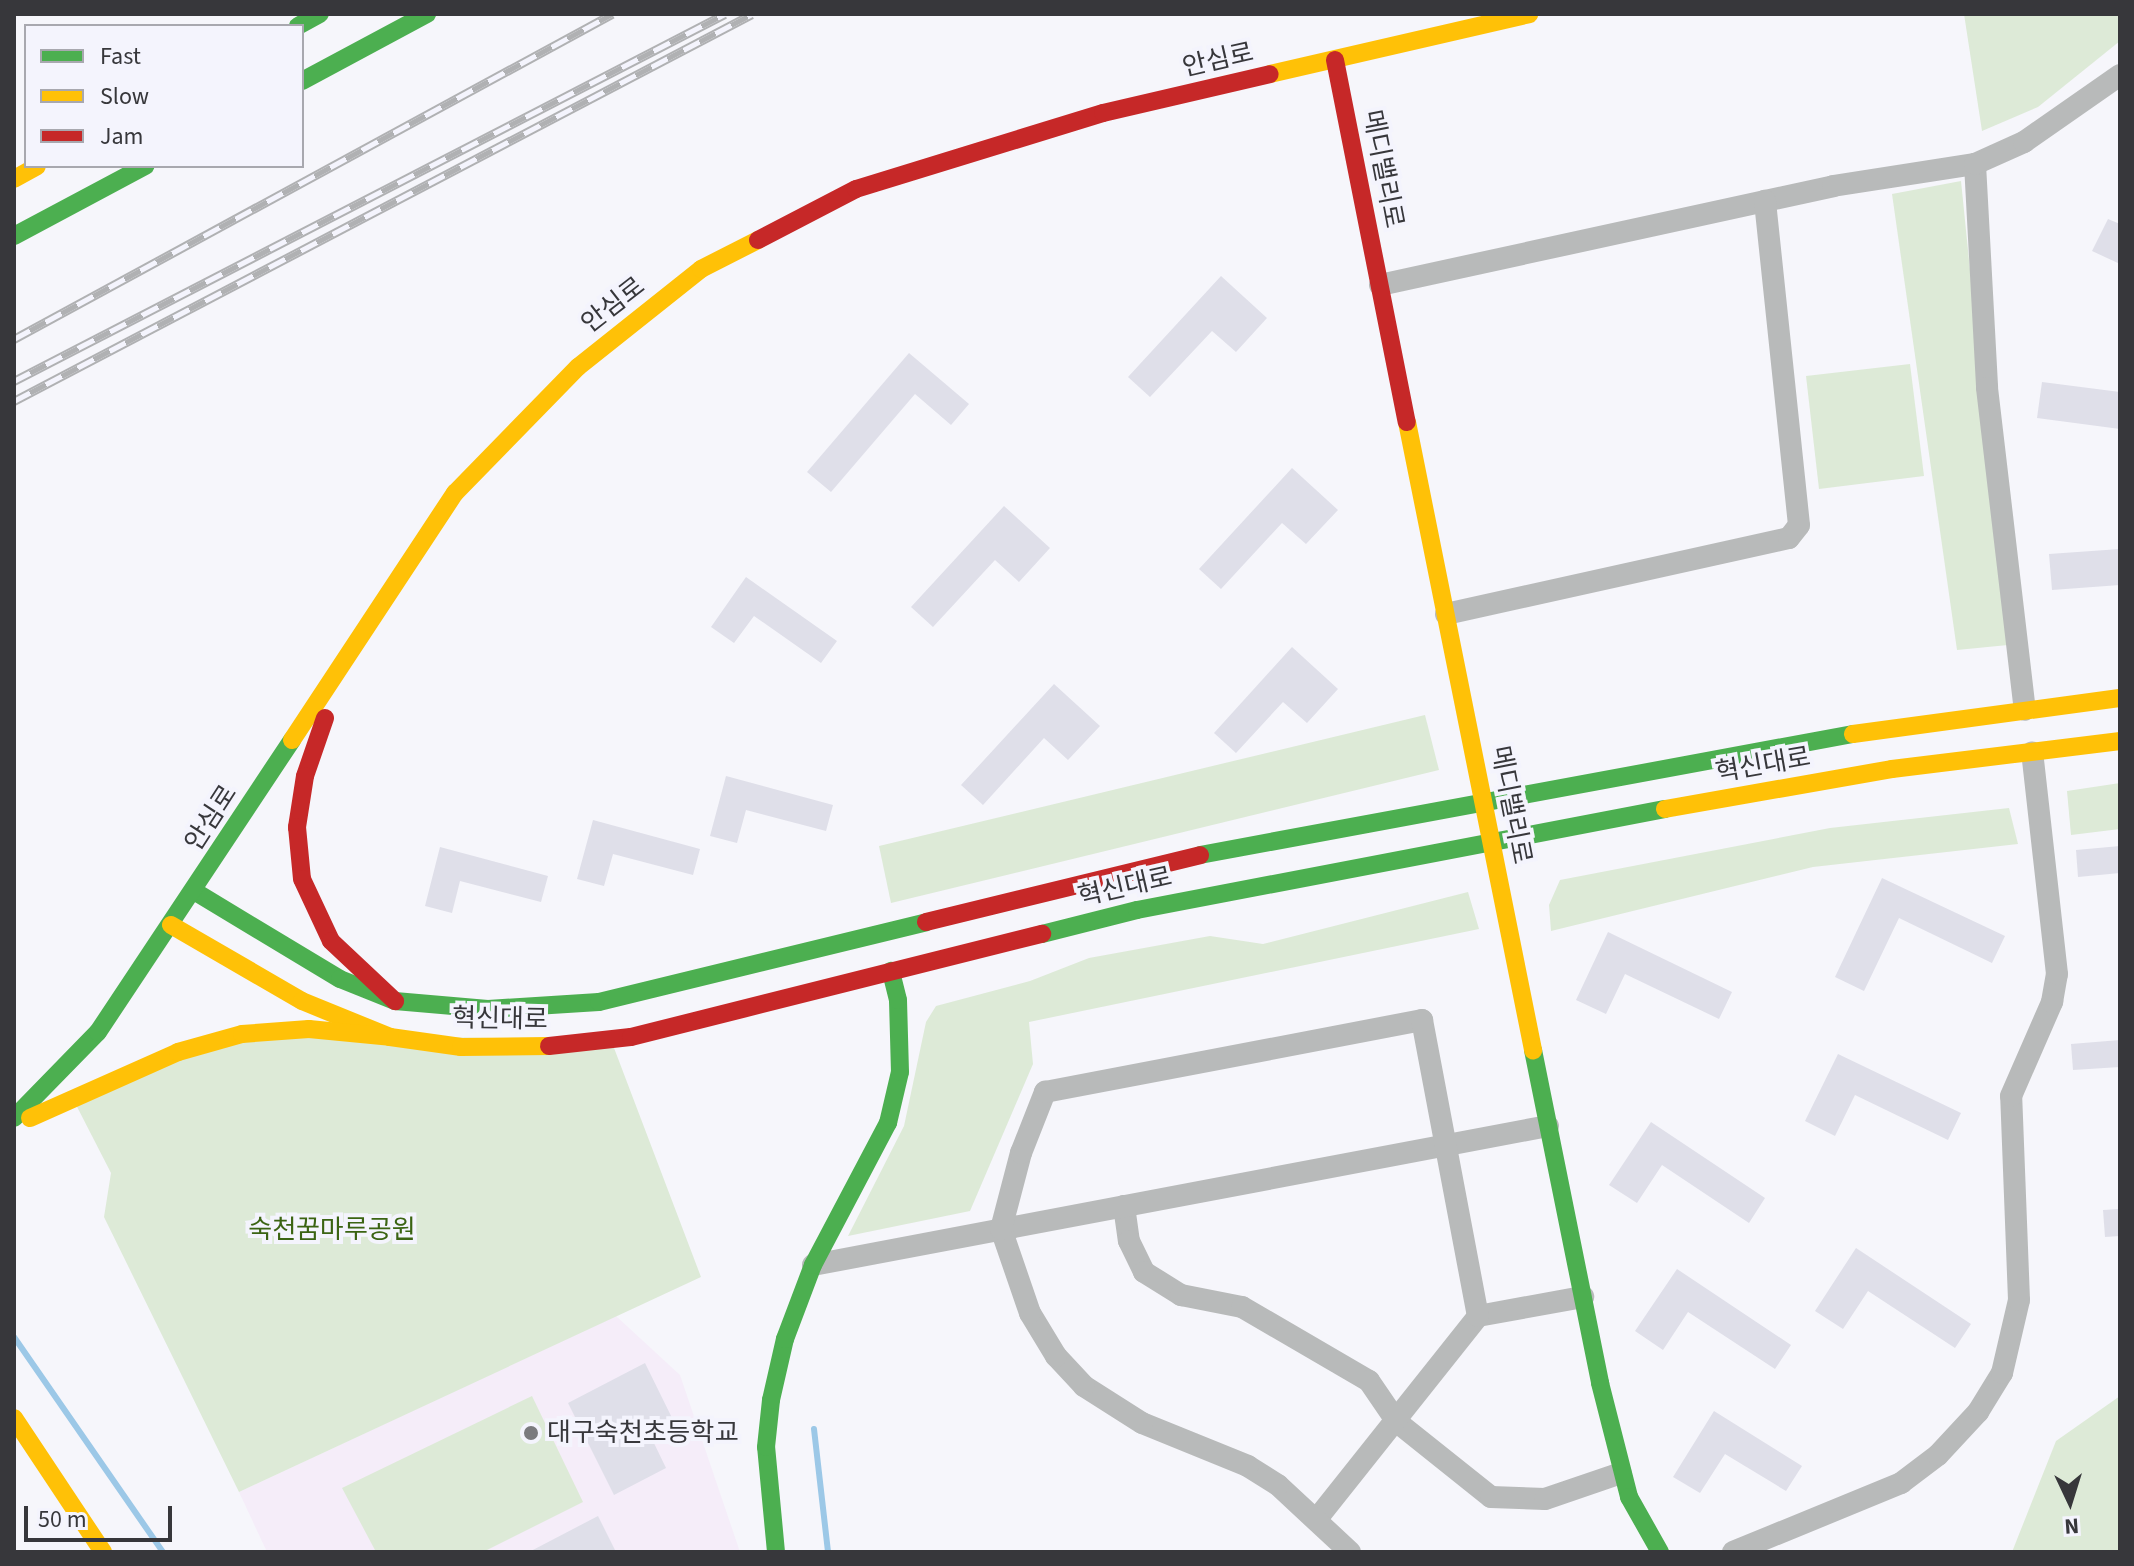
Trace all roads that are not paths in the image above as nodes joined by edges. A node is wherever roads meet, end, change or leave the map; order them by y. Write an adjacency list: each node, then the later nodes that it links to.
1 (320, 14): 4 (main road)
2 (427, 14): 7 (main road)
3 (1529, 14): 5 (main road, 안심로)
4 (302, 24)
5 (1335, 60): 14 (main road, 메디밸리로); 16 (main road, 안심로)
6 (2120, 75): 8 (street)
7 (304, 80)
8 (1975, 164): 12 (street); 18 (street)
9 (33, 168): 11 (main road)
10 (141, 168): 13 (main road)
11 (14, 179)
12 (1765, 201): 14 (street); 15 (street)
13 (14, 236)
14 (1380, 285): 15 (main road, 메디밸리로)
15 (1446, 614): 21 (main road, 메디밸리로)
16 (355, 648): 23 (main road, 안심로); 26 (main road)
17 (2120, 698): 18 (main road)
18 (2025, 710): 21 (main road)
19 (2120, 741): 20 (main road, 혁신대로)
20 (2032, 752): 22 (main road, 혁신대로); 45 (street)
21 (1483, 799): 22 (main road, 메디밸리로); 26 (main road)
22 (1491, 839): 25 (main road, 혁신대로); 30 (main road, 메디밸리로)
23 (194, 891): 24 (main road, 안심로); 26 (main road)
24 (171, 925): 27 (main road, 혁신대로); 28 (main road, 안심로)
25 (891, 971): 27 (main road, 혁신대로); 34 (main road)
26 (395, 1001)
27 (390, 1037): 29 (main road)
28 (14, 1118)
29 (14, 1126)
30 (1548, 1126): 31 (street); 35 (main road, 메디밸리로)
31 (1447, 1146): 32 (street); 33 (street); 36 (street)
32 (1124, 1206): 33 (street); 38 (street)
33 (1001, 1229): 34 (street); 40 (street)
34 (813, 1265): 42 (main road)
35 (1583, 1297): 36 (street); 39 (main road, 메디밸리로)
36 (1478, 1316): 38 (street)
37 (14, 1418): 41 (main road)
38 (1397, 1422): 39 (street); 40 (street)
39 (1621, 1473): 44 (main road, 메디밸리로)
40 (1316, 1520): 43 (street)
41 (103, 1552)
42 (776, 1552)
43 (1350, 1552)
44 (1660, 1552)
45 (1733, 1552)

